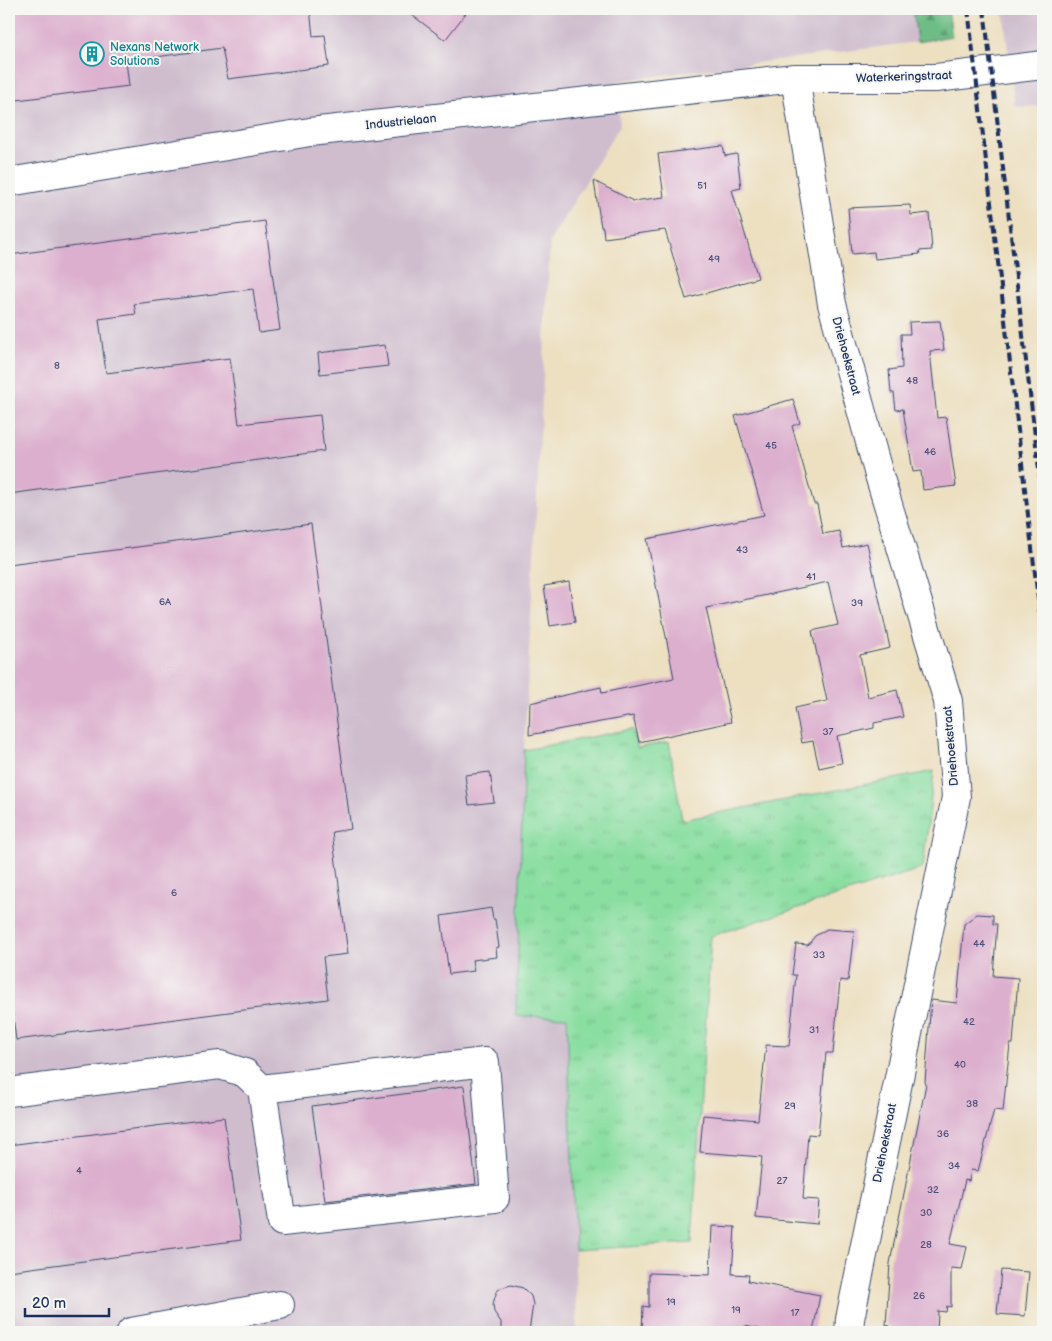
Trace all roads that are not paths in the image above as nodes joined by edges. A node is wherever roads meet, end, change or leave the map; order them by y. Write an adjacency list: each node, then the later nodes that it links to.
1 (1043, 65): 2 (street, Waterkeringstraat)
2 (794, 78): 3 (street, Industrielaan); 8 (street, Driehoekstraat)
3 (9, 182)
4 (262, 1089): 4 (street); 5 (street)
5 (9, 1092)
6 (280, 1304): 7 (street)
7 (131, 1332)
8 (849, 1332)

